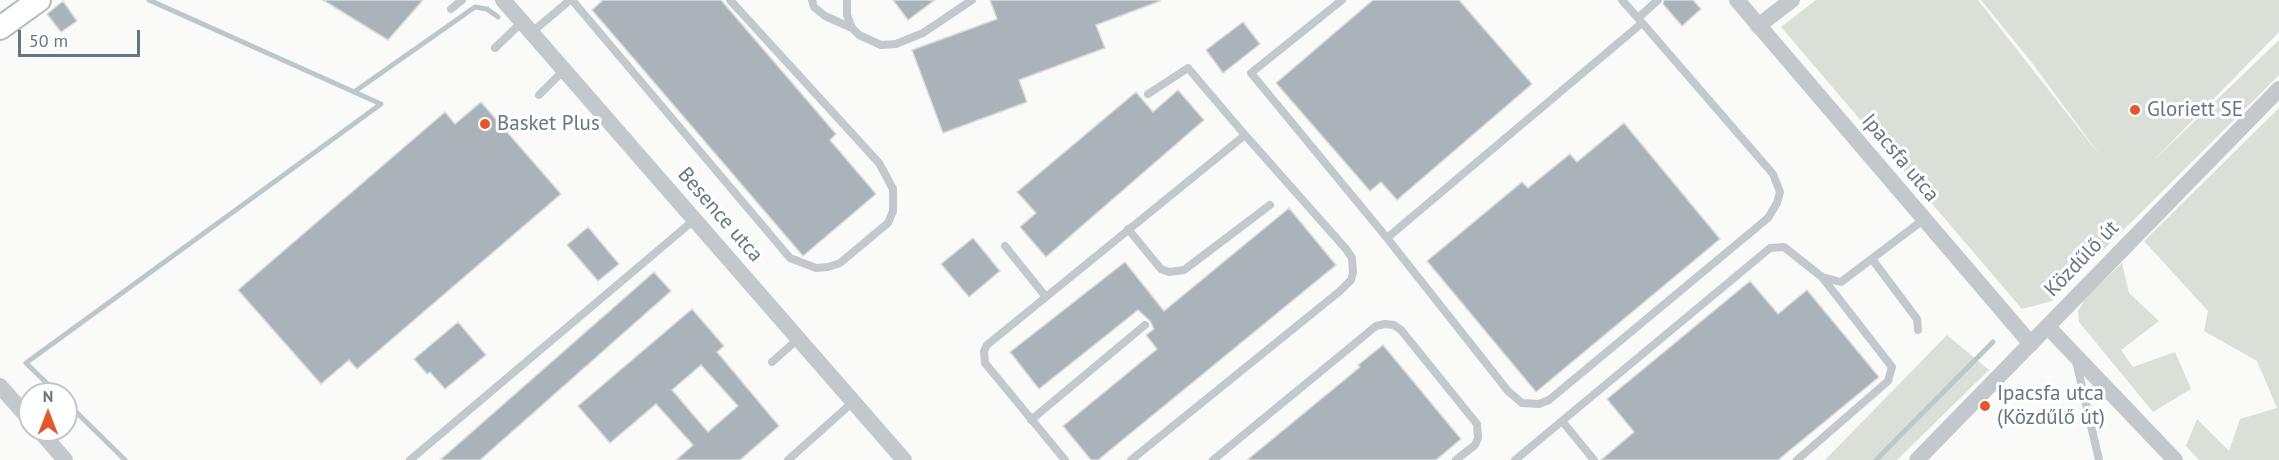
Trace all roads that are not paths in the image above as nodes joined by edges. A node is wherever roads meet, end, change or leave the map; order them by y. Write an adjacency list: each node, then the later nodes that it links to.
1 (39, 0): 18 (main road)
2 (462, 0): 14 (lane)
3 (503, 0): 17 (street, Besence utca)
4 (571, 0): 5 (lane); 17 (lane)
5 (730, 0)
6 (812, 0): 19 (lane)
7 (847, 0): 19 (lane)
8 (972, 0): 19 (lane)
9 (1341, 0): 30 (lane)
10 (1622, 0): 15 (lane)
11 (1658, 0): 15 (lane)
12 (1737, 0): 16 (street, Ipacsfa utca)
13 (1792, 0): 16 (street)
14 (451, 9)
15 (1640, 21): 30 (lane); 30 (lane)
16 (1758, 26): 28 (street, Ipacsfa utca)
17 (527, 27): 20 (lane); 21 (street, Besence utca)
18 (0, 28)
19 (852, 28)
20 (495, 48)
21 (564, 70): 24 (lane); 27 (street, Besence utca)
22 (2279, 89): 38 (street, Közdűlő út)
23 (1148, 94): 25 (lane)
24 (539, 95)
25 (1245, 135): 29 (lane); 55 (lane)
26 (1270, 205): 29 (lane)
27 (694, 220): 40 (street, Besence utca); 51 (lane)
28 (1923, 220): 32 (lane); 41 (street, Ipacsfa utca)
29 (1128, 229): 35 (lane)
30 (1387, 238)
31 (1005, 246): 35 (lane)
32 (1872, 259): 34 (lane); 39 (lane)
33 (1822, 277): 34 (lane); 36 (lane); 48 (lane)
34 (1841, 282): 36 (lane)
35 (1046, 297): 47 (lane)
36 (1838, 298): 60 (lane)
37 (1145, 325): 47 (lane)
38 (2048, 327): 41 (street, Közdűlő út); 42 (street)
39 (1918, 330)
40 (798, 339): 43 (lane); 45 (street, Besence utca)
41 (2031, 344): 61 (street, Közdűlő út)
42 (2074, 355): 62 (lane); 63 (street)
43 (772, 362)
44 (0, 386): 46 (street)
45 (853, 402): 52 (lane); 53 (street, Besence utca)
46 (18, 406)
47 (1031, 420): 54 (lane)
48 (1562, 421): 58 (lane); 59 (lane)
49 (49, 442): 50 (street)
50 (65, 460)
51 (410, 460)
52 (788, 460)
53 (903, 460)
54 (1065, 460)
55 (1131, 460)
56 (1213, 460): 57 (lane)
57 (1456, 460)
58 (1515, 460)
59 (1594, 460)
60 (1797, 460)
61 (1917, 460)
62 (2099, 460)
63 (2175, 460)

